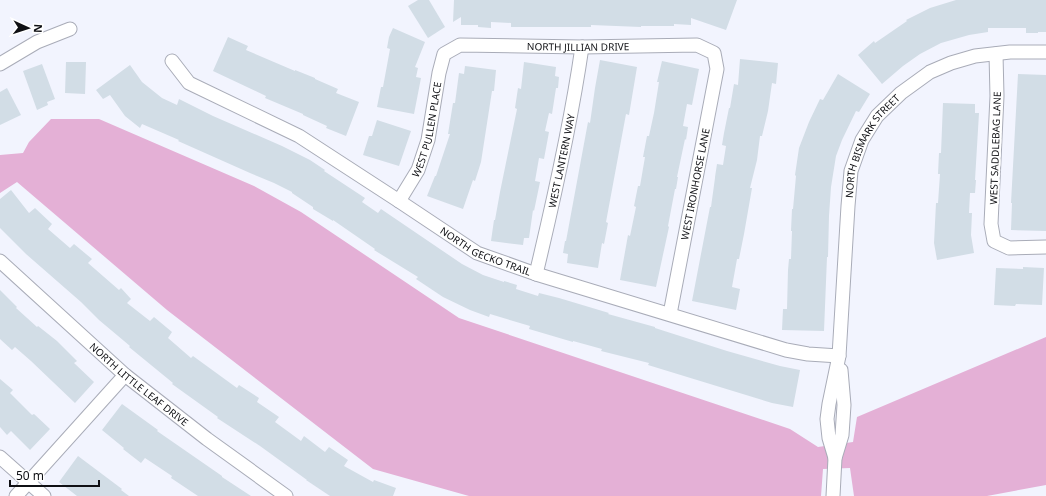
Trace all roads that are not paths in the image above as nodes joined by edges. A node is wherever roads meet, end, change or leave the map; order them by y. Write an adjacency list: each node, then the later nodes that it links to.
1 (70, 29): 8 (street)
2 (582, 46): 4 (street, NORTH JILLIAN DRIVE); 5 (street, NORTH JILLIAN DRIVE); 12 (street, WEST LANTERN WAY)
3 (1046, 52): 6 (street, NORTH BISMARK STREET)
4 (444, 54): 9 (street, WEST PULLEN PLACE)
5 (714, 54): 13 (street, WEST IRONHORSE LANE)
6 (996, 54): 10 (street, WEST SADDLEBAG LANE); 14 (street, NORTH BISMARK STREET)
7 (172, 61): 9 (street, NORTH GECKO TRAIL)
8 (0, 64)
9 (399, 201): 12 (street, NORTH GECKO TRAIL)
10 (1046, 247)
11 (0, 261): 15 (street, NORTH LITTLE LEAF DRIVE)
12 (536, 274): 13 (street, NORTH GECKO TRAIL)
13 (670, 314): 14 (street, NORTH GECKO TRAIL)
14 (839, 356): 16 (street); 17 (street)
15 (125, 375): 20 (street); 23 (street, NORTH LITTLE LEAF DRIVE)
16 (827, 419): 17 (street); 19 (street)
17 (843, 421): 19 (street)
18 (0, 457): 20 (street)
19 (835, 458): 24 (street)
20 (28, 482): 21 (street); 22 (street)
21 (16, 496)
22 (44, 496)
23 (286, 496)
24 (833, 496)

